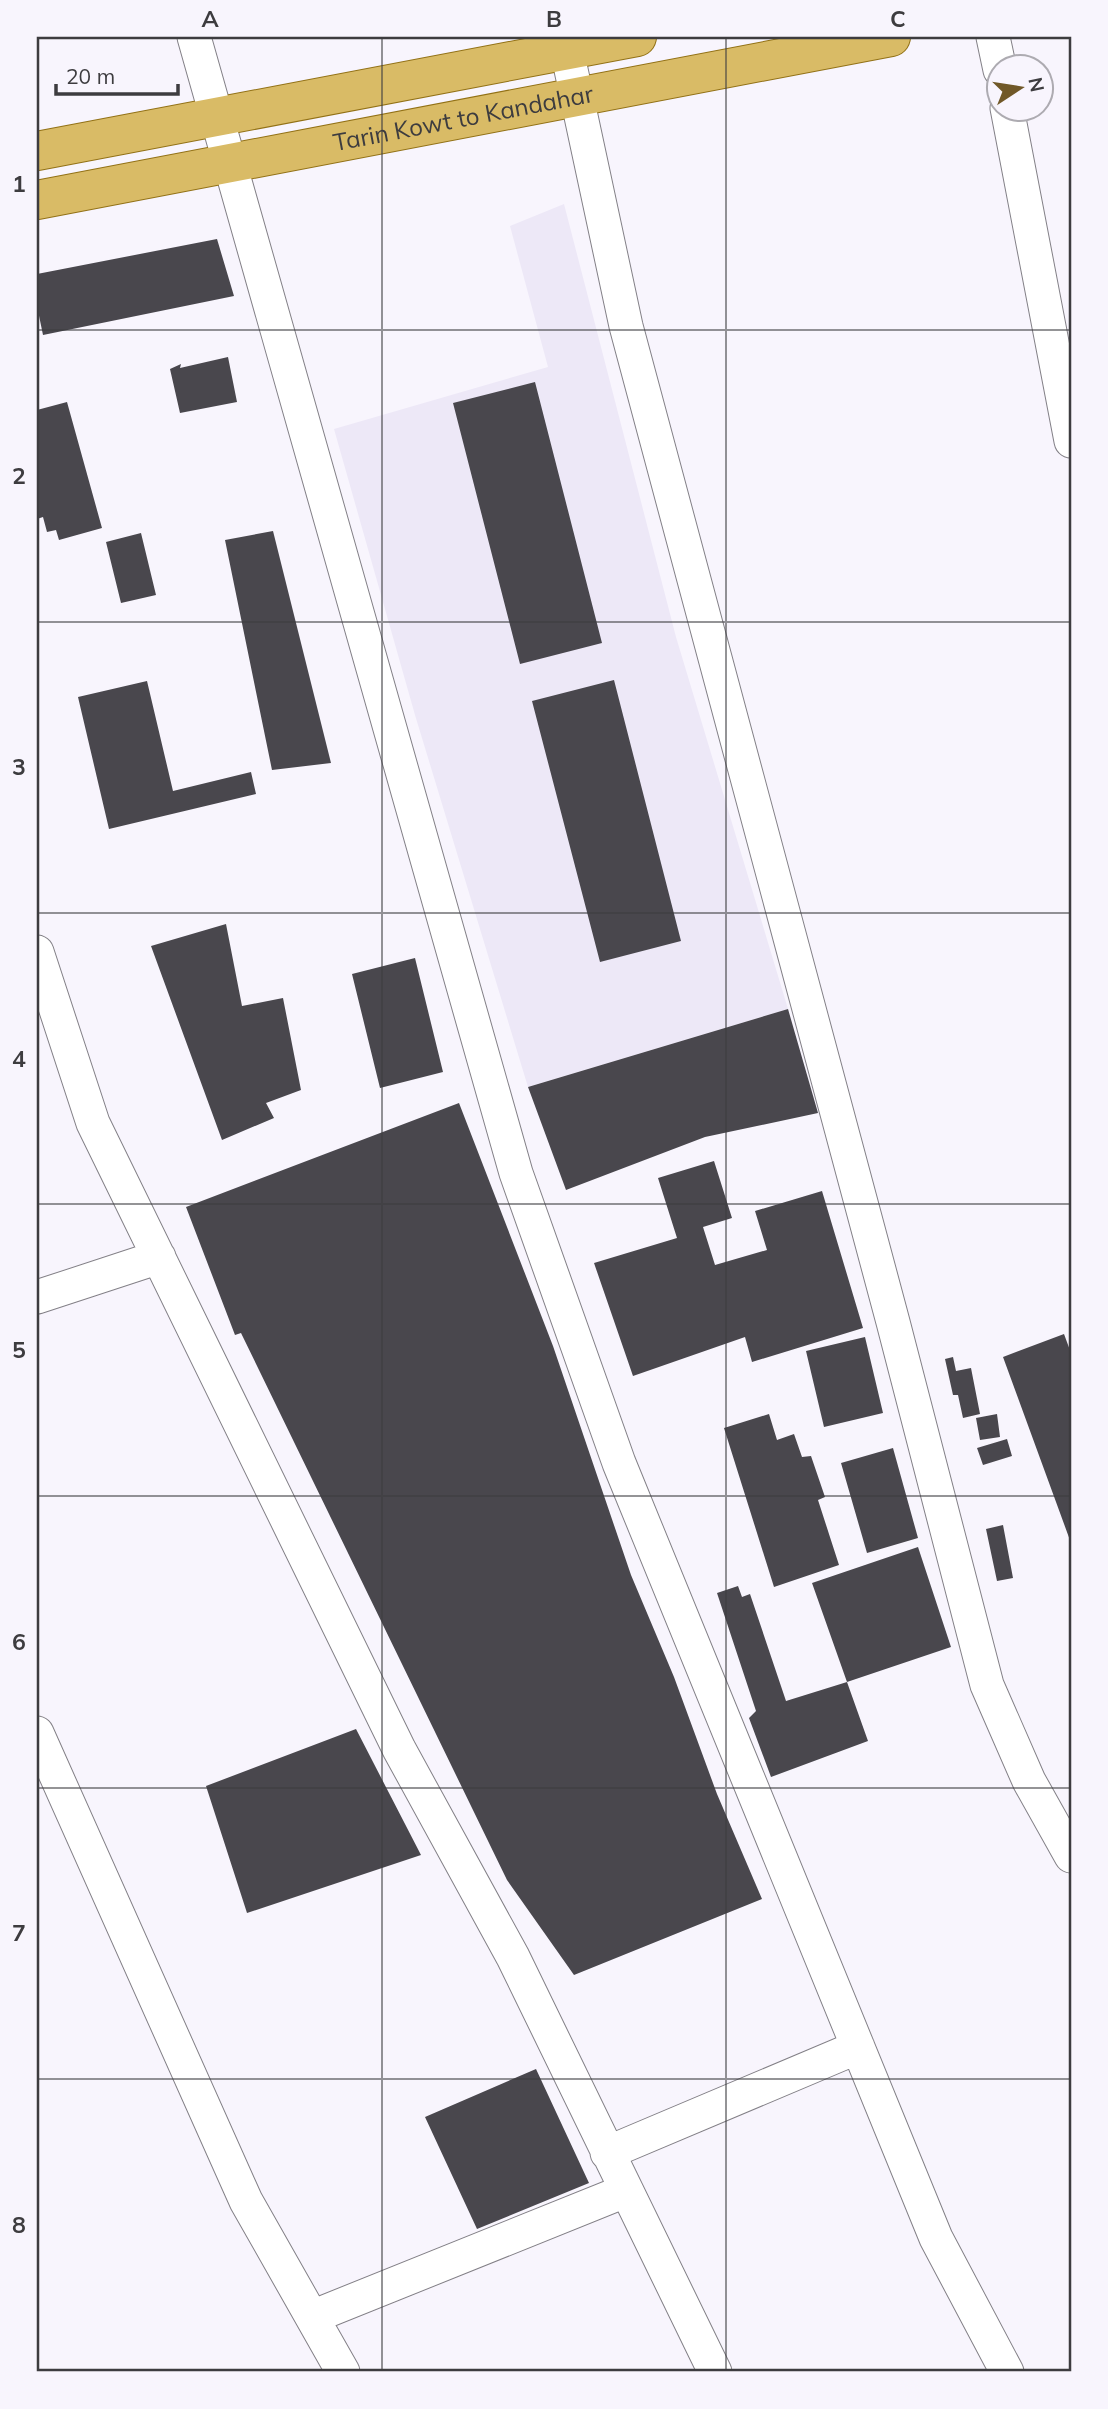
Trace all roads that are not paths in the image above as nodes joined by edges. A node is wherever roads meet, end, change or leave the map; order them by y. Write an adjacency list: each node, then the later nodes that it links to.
1 (194, 37): 6 (street)
2 (637, 37): 4 (main road, Tarin Kowt to Kandahar)
3 (891, 37): 5 (main road, Tarin Kowt to Kandahar)
4 (565, 43): 5 (street); 6 (main road, Tarin Kowt to Kandahar)
5 (575, 96): 9 (main road, Tarin Kowt to Kandahar); 16 (street)
6 (218, 117): 8 (main road, Tarin Kowt to Kandahar); 9 (street)
7 (1010, 122): 11 (street)
8 (37, 151)
9 (231, 161): 10 (main road, Tarin Kowt to Kandahar); 17 (street)
10 (37, 200)
11 (1071, 441)
12 (37, 951): 13 (street)
13 (159, 1257): 14 (street); 18 (street)
14 (37, 1297)
15 (37, 1733): 20 (street)
16 (1071, 1856)
17 (858, 2047): 18 (street); 23 (street)
18 (607, 2153): 19 (street)
19 (625, 2191): 20 (street); 22 (street)
20 (312, 2317): 21 (street)
21 (343, 2372)
22 (715, 2372)
23 (1007, 2372)

